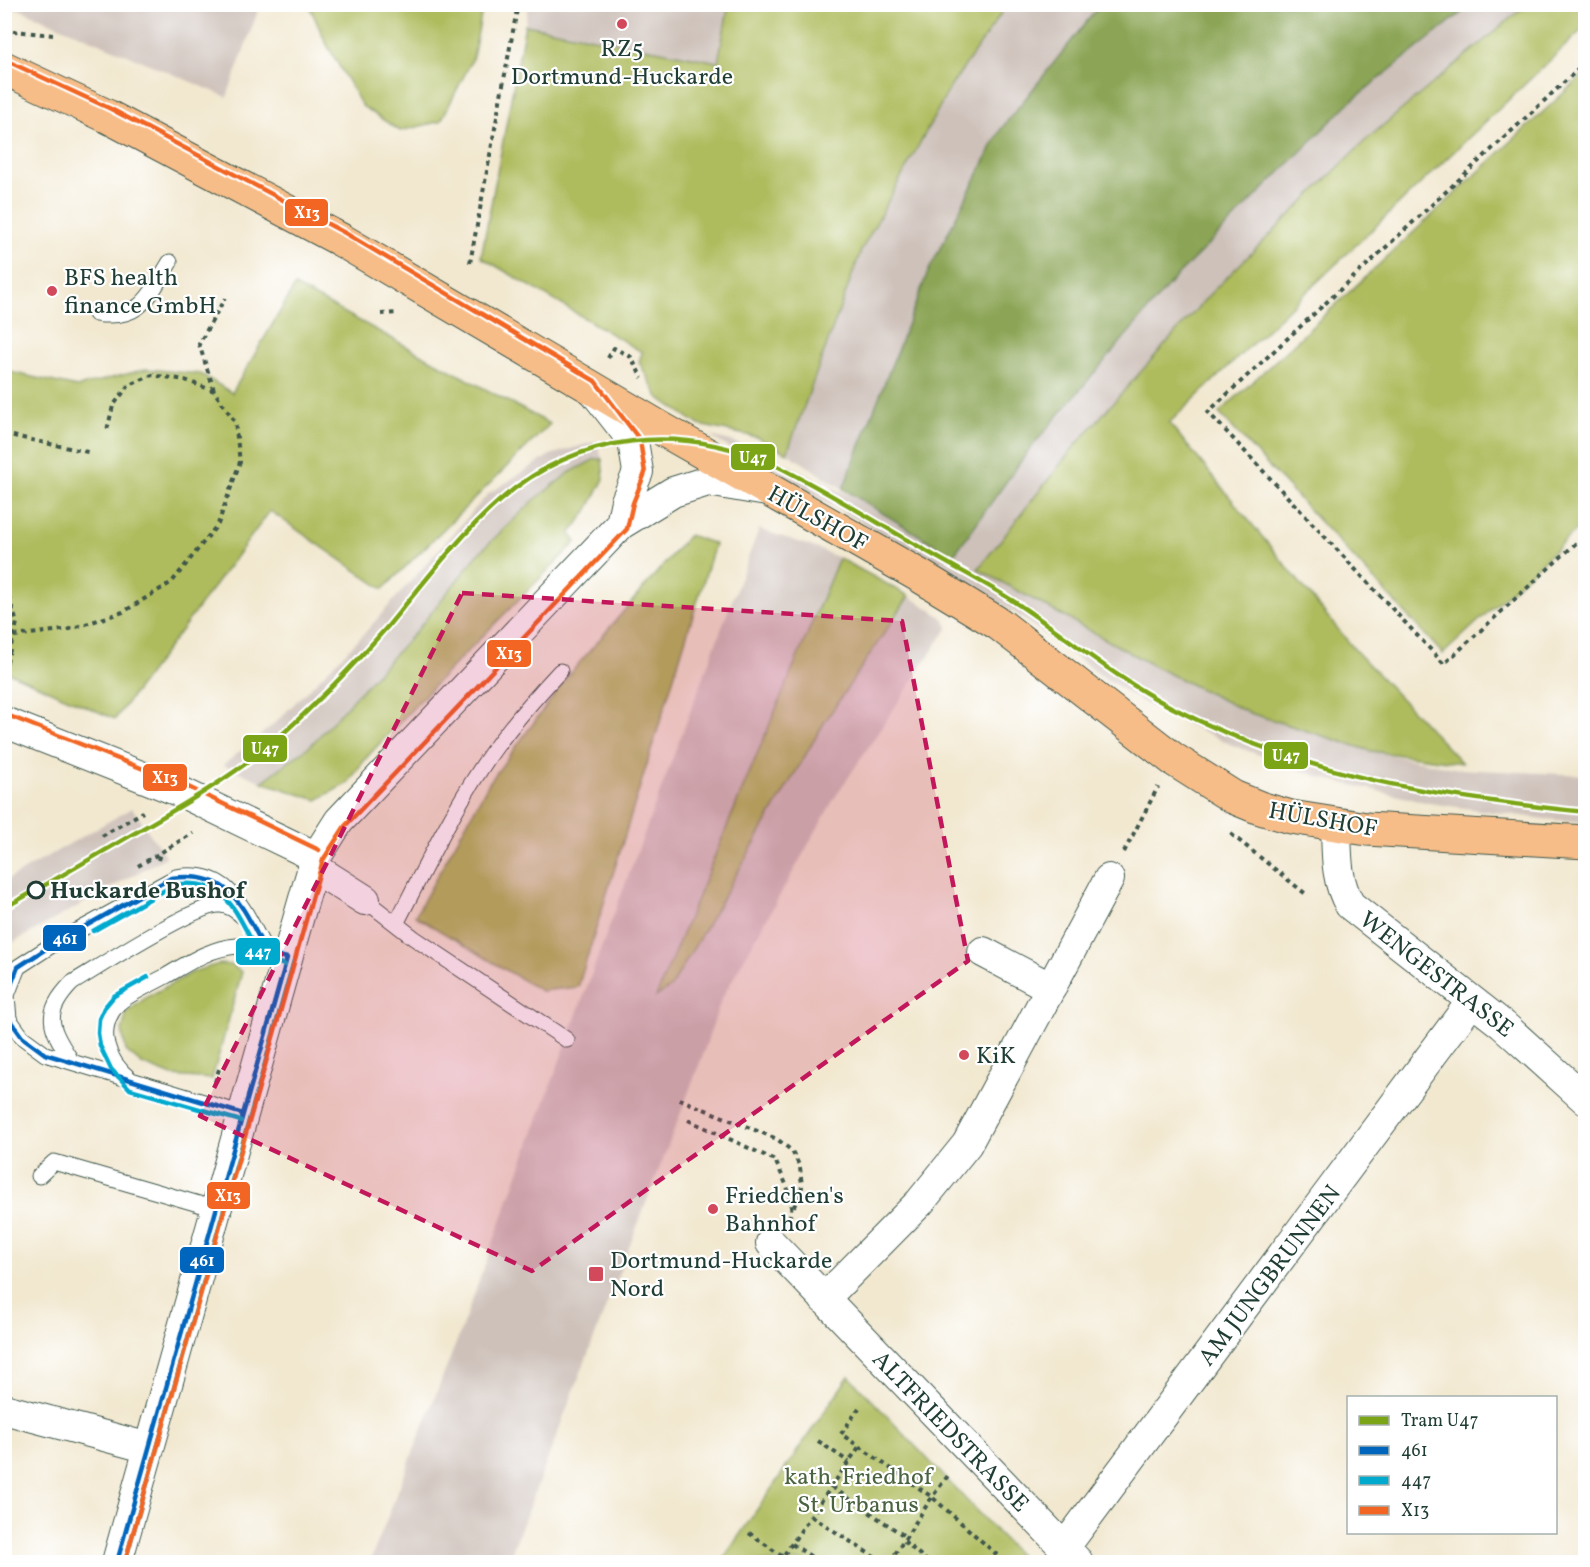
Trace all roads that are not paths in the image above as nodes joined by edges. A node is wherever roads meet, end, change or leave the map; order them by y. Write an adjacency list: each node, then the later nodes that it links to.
1 (4, 68): 4 (main road, HÜLSHOF)
2 (170, 262): 3 (lane)
3 (96, 314)
4 (591, 387): 5 (main road, HÜLSHOF); 6 (street)
5 (772, 492): 6 (street); 9 (main road, HÜLSHOF)
6 (621, 524): 11 (street)
7 (560, 671): 15 (lane)
8 (4, 722): 11 (street)
9 (1336, 824): 10 (main road, HÜLSHOF); 19 (street, WENGESTRASSE)
10 (1586, 842)
11 (315, 862): 13 (street); 17 (street)
12 (1109, 879): 18 (street)
13 (365, 900): 15 (lane)
14 (249, 922): 17 (lane); 21 (lane); 21 (lane)
15 (396, 924): 20 (lane)
16 (983, 952): 18 (street)
17 (277, 956): 22 (lane); 24 (street)
18 (1051, 988): 28 (street)
19 (1472, 1001): 23 (street, WENGESTRASSE); 31 (street, AM JUNGBRUNNEN)
20 (567, 1041)
21 (72, 1062): 22 (lane)
22 (134, 1082): 24 (lane)
23 (1586, 1100)
24 (243, 1114): 26 (street)
25 (39, 1176): 26 (lane)
26 (216, 1209): 30 (street)
27 (771, 1243): 28 (street, ALTFRIEDSTRASSE)
28 (824, 1299): 31 (street, ALTFRIEDSTRASSE)
29 (4, 1409): 30 (street)
30 (149, 1448): 32 (street)
31 (1071, 1555)
32 (117, 1563)

